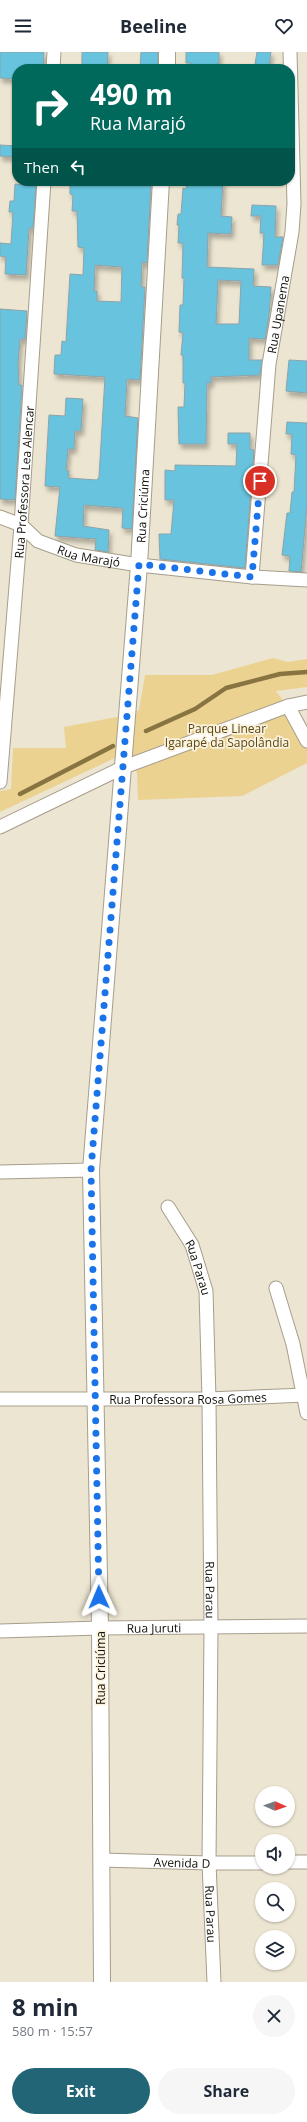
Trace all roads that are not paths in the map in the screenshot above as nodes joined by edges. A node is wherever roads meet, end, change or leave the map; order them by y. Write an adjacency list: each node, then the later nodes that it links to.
1 (54, 52): 4 (street)
2 (167, 52): 5 (street)
3 (290, 52): 6 (street, Rua Upanema)
4 (53, 64)
5 (166, 64)
6 (290, 64)
7 (44, 186): 11 (street, Rua Professora Lea Alencar)
8 (160, 186): 12 (street, Rua Criciúma)
9 (294, 186): 13 (street, Rua Upanema)
10 (0, 517): 11 (street, Rua Marajó)
11 (21, 525): 12 (street, Rua Marajó); 19 (street, Rua Professora Lea Alencar)
12 (139, 564): 13 (street, Rua Marajó); 18 (street, Rua Criciúma)
13 (252, 577): 14 (street, Rua Marajó)
14 (307, 580)
15 (307, 702): 16 (street)
16 (288, 706): 17 (street); 18 (street)
17 (307, 741)
18 (124, 767): 20 (street); 21 (street, Rua Criciúma)
19 (0, 782)
20 (0, 827)
21 (91, 1170): 22 (street); 28 (street, Rua Criciúma)
22 (0, 1172)
23 (168, 1207): 27 (street, Rua Parau)
24 (276, 1288): 25 (street)
25 (305, 1396): 27 (street, Rua Professora Rosa Gomes); 29 (street)
26 (0, 1399): 28 (street, Rua Professora Rosa Gomes)
27 (209, 1399): 28 (street, Rua Professora Rosa Gomes); 32 (street, Rua Parau)
28 (95, 1400): 31 (street, Rua Criciúma)
29 (307, 1413)
30 (307, 1626): 32 (street, Rua Juruti)
31 (100, 1628): 32 (street, Rua Juruti); 33 (street, Rua Juruti); 34 (street, Rua Criciúma)
32 (211, 1628): 37 (street, Rua Parau)
33 (0, 1631)
34 (102, 1860): 37 (street, Avenida D); 39 (street, Rua Criciúma)
35 (295, 1862): 36 (street)
36 (307, 1862)
37 (209, 1863): 38 (street, Avenida D); 40 (street, Rua Parau)
38 (255, 1863)
39 (102, 1982)
40 (214, 1982)

